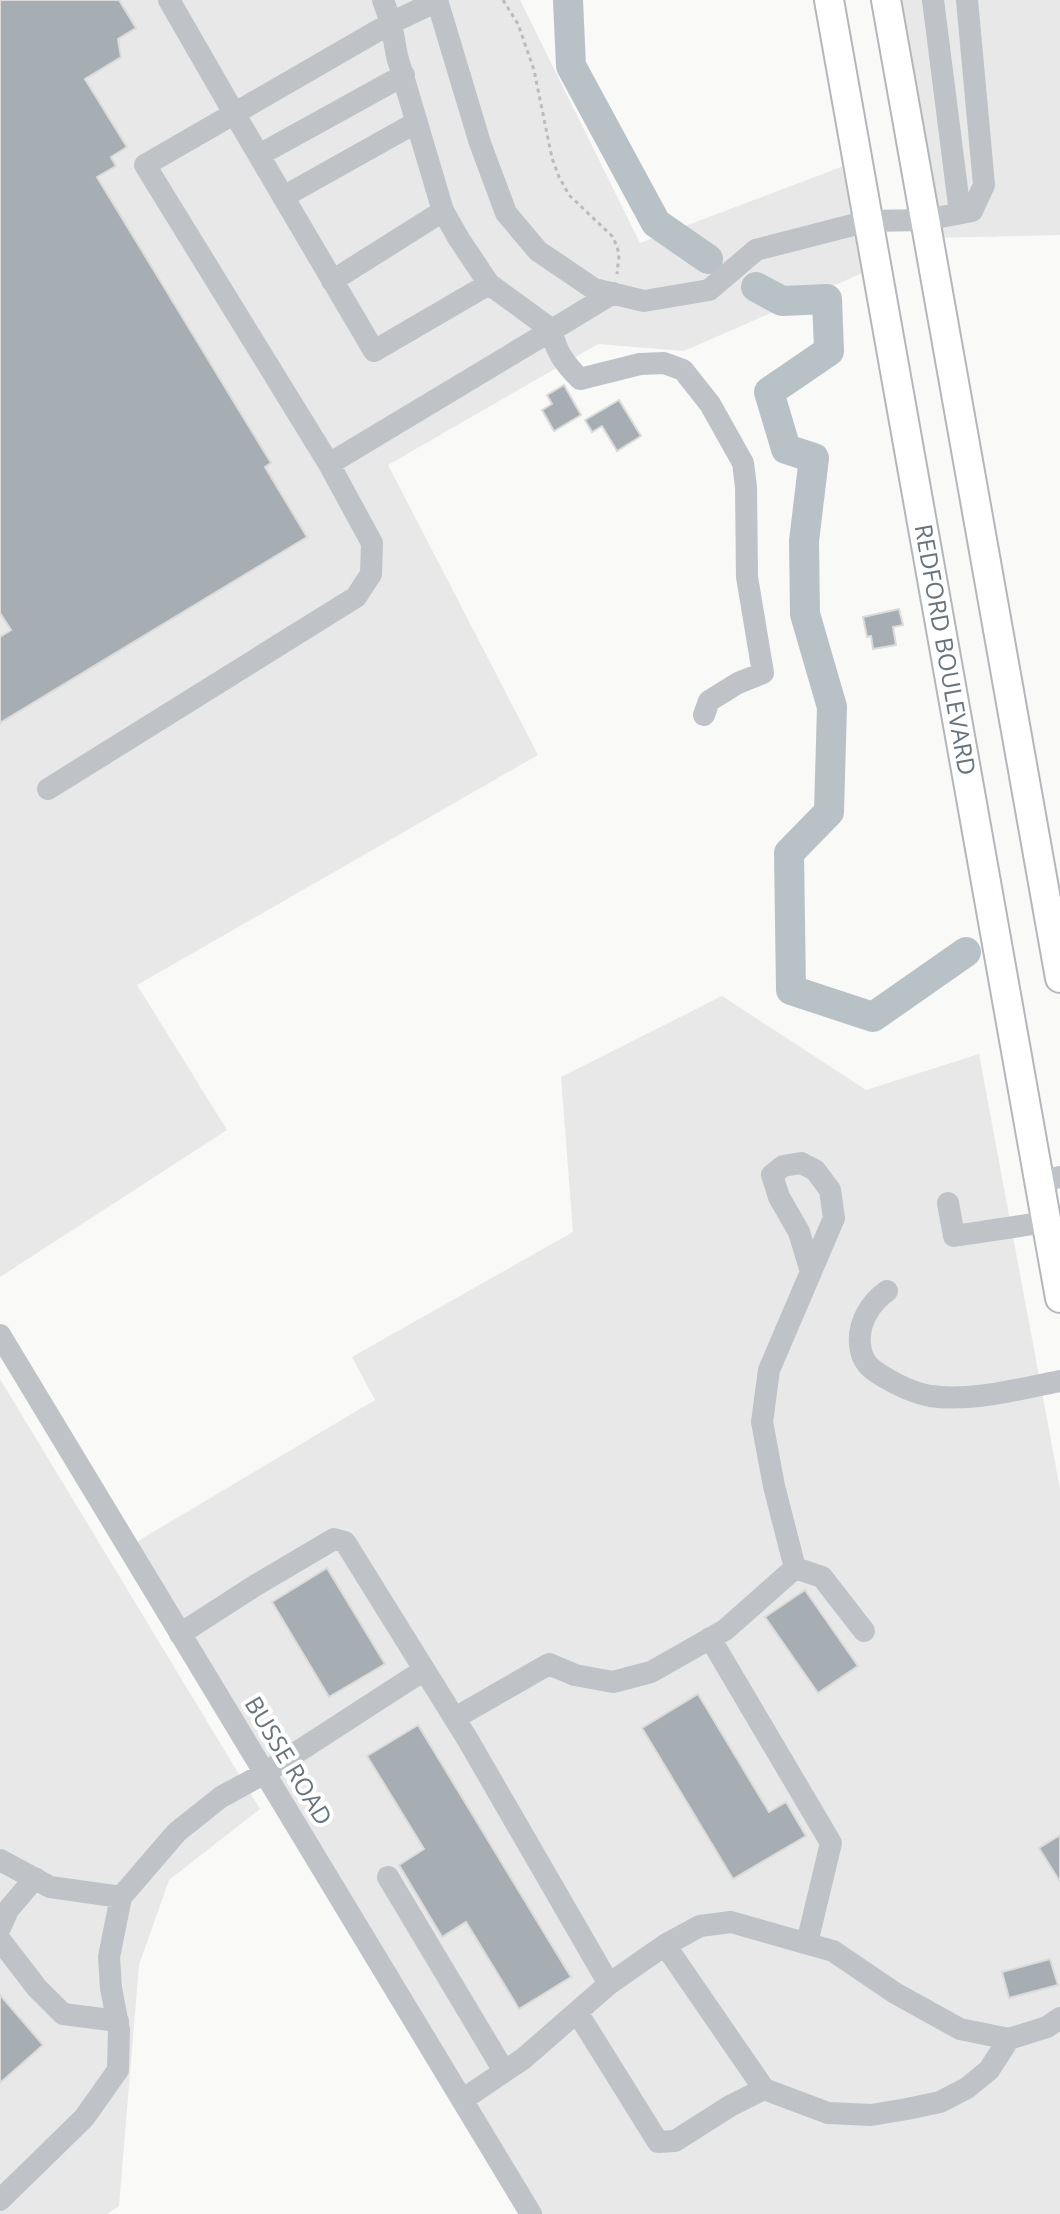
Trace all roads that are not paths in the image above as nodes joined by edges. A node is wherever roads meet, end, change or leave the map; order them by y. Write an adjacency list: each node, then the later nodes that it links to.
1 (169, 0): 10 (street)
2 (383, 0): 8 (street)
3 (437, 0): 8 (street); 20 (street)
4 (829, 0): 17 (main road, REDFORD BOULEVARD)
5 (886, 0): 16 (main road)
6 (933, 0): 15 (street)
7 (967, 0): 15 (street)
8 (391, 23): 9 (street); 10 (street)
9 (404, 75): 11 (street); 12 (street)
10 (234, 113): 12 (street); 22 (street)
11 (417, 122): 13 (street); 14 (street)
12 (259, 155): 13 (street)
13 (283, 197): 18 (street)
14 (443, 211): 18 (street); 19 (street)
15 (960, 213): 16 (street)
16 (925, 220): 17 (street); 25 (main road)
17 (868, 221): 20 (street); 26 (main road, REDFORD BOULEVARD)
18 (332, 281): 19 (street)
19 (489, 284): 21 (street)
20 (613, 293): 21 (street)
21 (552, 330): 22 (street); 23 (street)
22 (329, 464): 24 (street)
23 (704, 715)
24 (48, 789)
25 (1060, 978)
26 (1050, 1180): 28 (main road, REDFORD BOULEVARD)
27 (948, 1203): 28 (street)
28 (1046, 1222): 31 (main road, REDFORD BOULEVARD)
29 (811, 1272): 34 (street)
30 (887, 1291): 33 (street)
31 (1060, 1298)
32 (0, 1335): 36 (street, BUSSE ROAD)
33 (1060, 1381)
34 (795, 1568): 35 (street); 37 (street)
35 (864, 1631)
36 (180, 1634): 38 (street); 40 (street, BUSSE ROAD)
37 (710, 1638): 39 (street); 47 (street)
38 (424, 1670): 39 (street); 40 (street)
39 (455, 1718): 49 (street)
40 (265, 1773): 44 (street); 56 (street, BUSSE ROAD)
41 (0, 1860): 43 (street)
42 (388, 1877): 54 (street)
43 (35, 1878): 44 (street); 45 (street)
44 (121, 1897): 52 (street)
45 (0, 1928)
46 (0, 1940): 52 (street)
47 (807, 1943): 48 (street); 53 (street)
48 (665, 1945): 49 (street); 55 (street)
49 (609, 1984): 50 (street)
50 (577, 2012): 54 (street); 55 (street)
51 (1060, 2018): 53 (street)
52 (118, 2021): 57 (street)
53 (1009, 2039): 55 (street)
54 (504, 2071): 56 (street)
55 (764, 2089)
56 (462, 2100): 58 (street, BUSSE ROAD)
57 (0, 2200)
58 (531, 2214)

